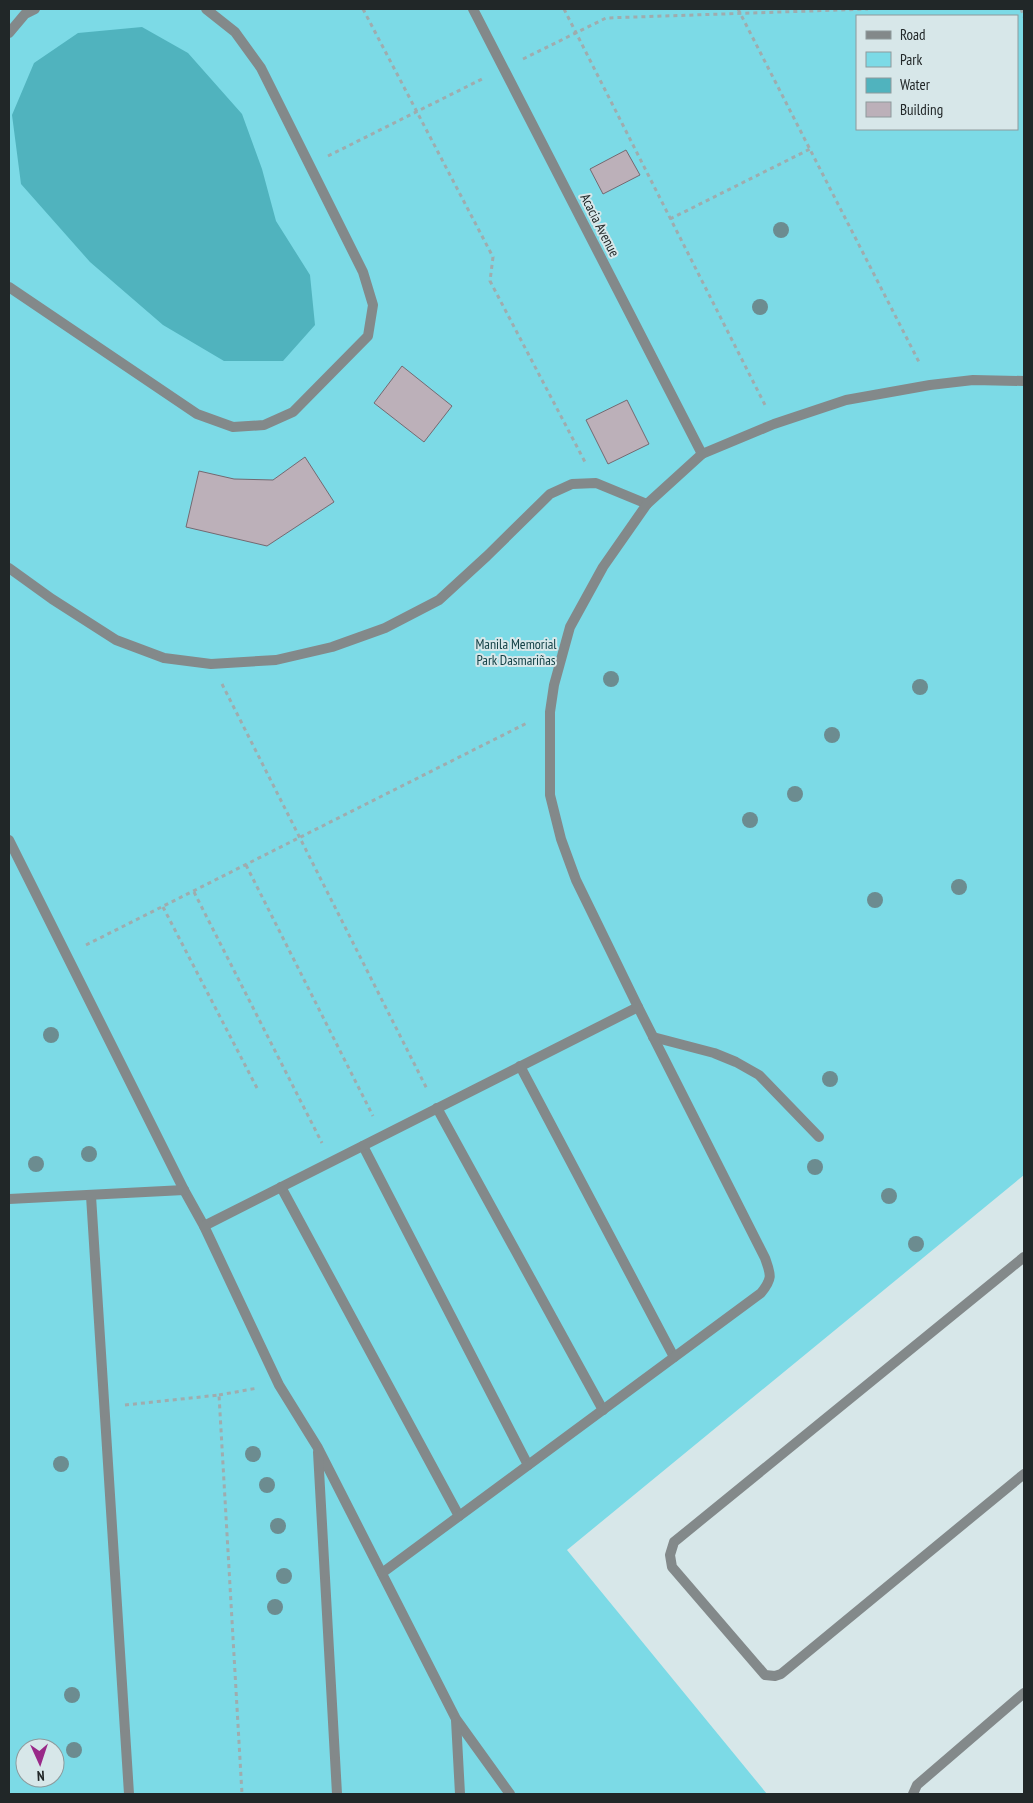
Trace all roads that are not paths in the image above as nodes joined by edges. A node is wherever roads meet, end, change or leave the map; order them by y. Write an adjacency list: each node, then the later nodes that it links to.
1 (35, 9): 4 (street)
2 (206, 9): 5 (street)
3 (474, 9): 7 (street, Acacia Avenue)
4 (9, 33)
5 (9, 287)
6 (1024, 381): 7 (street)
7 (702, 454): 8 (street)
8 (648, 504): 9 (street); 11 (street)
9 (9, 568)
10 (9, 840): 18 (street)
11 (638, 1007): 12 (street); 13 (street)
12 (653, 1037): 15 (street); 23 (street)
13 (520, 1066): 14 (street); 23 (street)
14 (437, 1108): 16 (street); 24 (street)
15 (819, 1137)
16 (363, 1146): 17 (street); 26 (street)
17 (281, 1187): 21 (street); 28 (street)
18 (184, 1190): 19 (street); 21 (street)
19 (91, 1196): 20 (street); 32 (street)
20 (9, 1199)
21 (204, 1226): 25 (street)
22 (1024, 1257): 27 (street)
23 (674, 1357): 24 (street)
24 (603, 1410): 26 (street)
25 (318, 1448): 29 (street); 33 (street)
26 (528, 1465): 28 (street)
27 (1024, 1474)
28 (459, 1516): 29 (street)
29 (382, 1573): 31 (street)
30 (1024, 1693): 36 (street)
31 (456, 1719): 34 (street); 35 (street)
32 (129, 1794)
33 (337, 1794)
34 (460, 1794)
35 (510, 1794)
36 (913, 1794)

